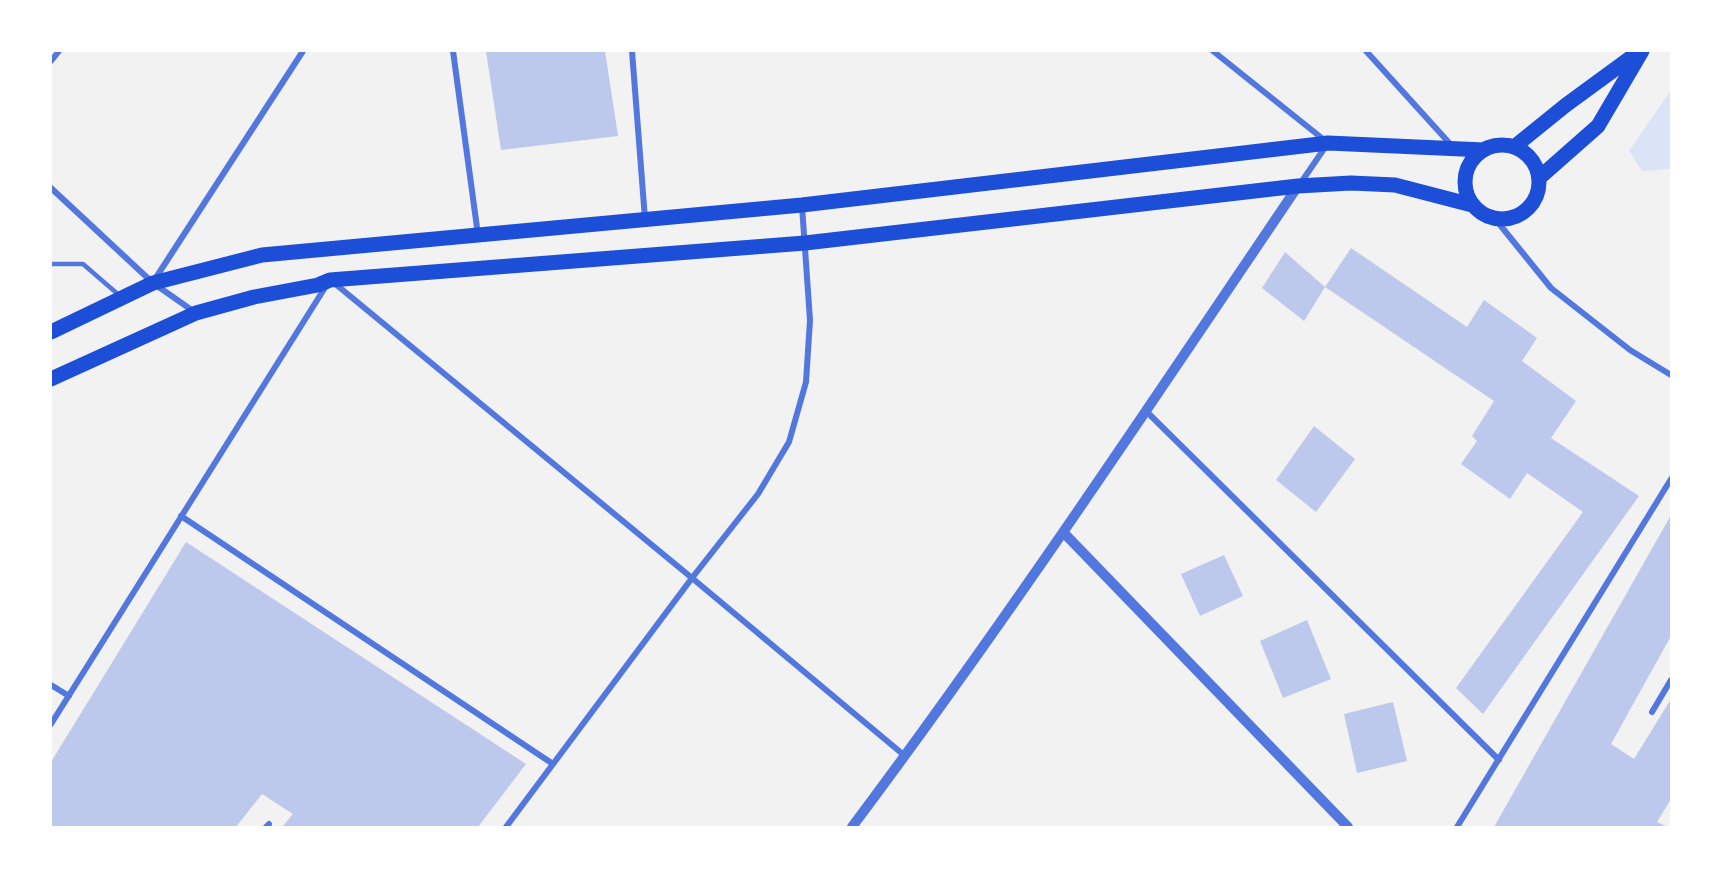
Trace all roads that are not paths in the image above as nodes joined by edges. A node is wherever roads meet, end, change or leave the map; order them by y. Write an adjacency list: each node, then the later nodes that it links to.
1 (59, 51): 8 (street)
2 (303, 51): 24 (street)
3 (453, 51): 20 (street)
4 (632, 51): 18 (street)
5 (1213, 51): 9 (street)
6 (1366, 51): 11 (street)
7 (1641, 51): 10 (main road); 13 (main road)
8 (51, 61)
9 (1328, 143): 11 (main road); 14 (street); 16 (main road)
10 (1514, 147): 12 (main road); 13 (main road)
11 (1454, 148): 12 (main road)
12 (1484, 150): 17 (main road)
13 (1539, 178): 19 (main road)
14 (1298, 186): 17 (main road); 21 (main road); 30 (street)
15 (51, 188): 24 (street)
16 (802, 205): 18 (main road); 21 (street)
17 (1472, 205): 19 (main road)
18 (646, 219): 20 (main road)
19 (1496, 220): 28 (street)
20 (478, 235): 24 (main road)
21 (805, 243): 23 (main road); 34 (street)
22 (51, 264): 25 (lane)
23 (330, 280): 26 (main road); 32 (street); 34 (street)
24 (153, 283): 25 (main road); 26 (street)
25 (122, 298): 27 (main road)
26 (196, 313): 29 (main road)
27 (51, 333)
28 (1671, 375)
29 (51, 379)
30 (1146, 411): 33 (street); 41 (street)
31 (1671, 479): 41 (street)
32 (181, 516): 37 (street); 42 (street)
33 (1064, 532): 40 (street); 45 (street)
34 (692, 578): 40 (street); 42 (street)
35 (1671, 680): 38 (street)
36 (51, 685): 37 (street)
37 (69, 696): 39 (street)
38 (1652, 712)
39 (51, 724)
40 (905, 756): 44 (street)
41 (1498, 760): 46 (street)
42 (553, 764): 43 (street)
43 (506, 827)
44 (852, 827)
45 (1348, 827)
46 (1457, 827)

